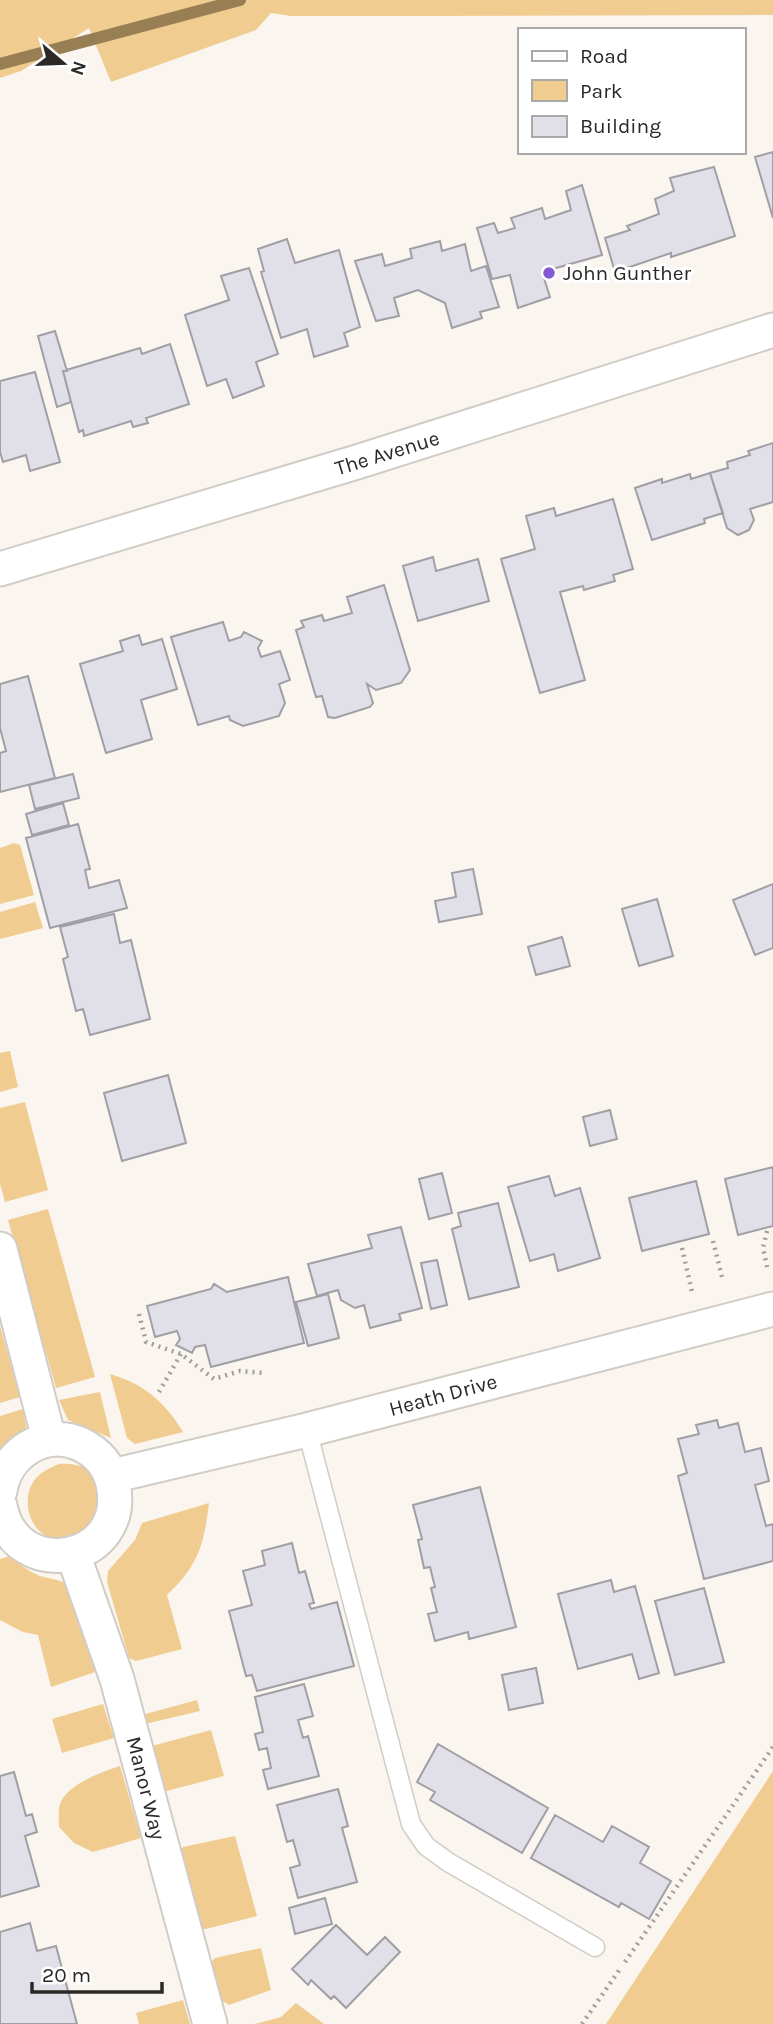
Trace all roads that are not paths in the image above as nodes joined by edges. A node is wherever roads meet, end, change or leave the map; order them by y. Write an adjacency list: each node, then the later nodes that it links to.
1 (773, 330): 2 (street, The Avenue)
2 (0, 569)
3 (0, 1249): 6 (street)
4 (772, 1295): 5 (street, Heath Drive)
5 (307, 1430): 7 (street, Heath Drive); 10 (lane)
6 (49, 1439): 7 (street); 8 (street)
7 (112, 1476): 9 (street)
8 (0, 1507): 9 (street)
9 (73, 1554): 11 (street, Manor Way)
10 (595, 1947)
11 (210, 2024)

